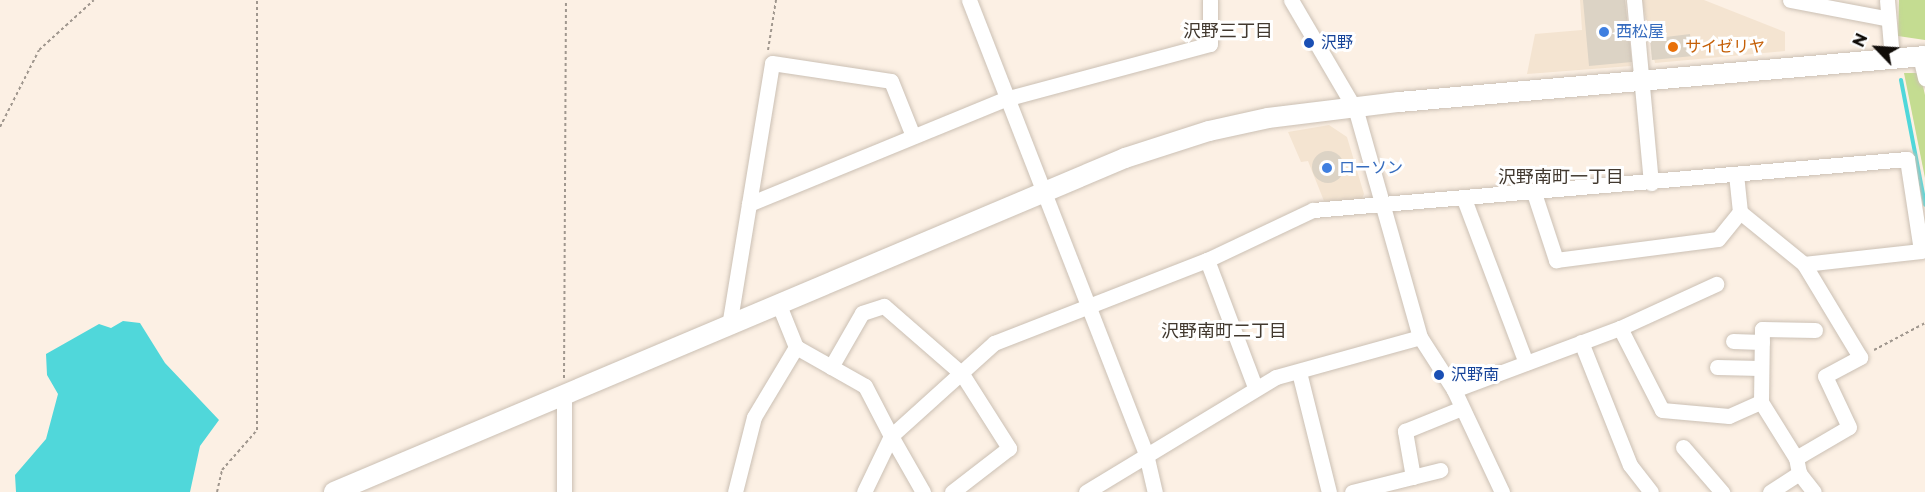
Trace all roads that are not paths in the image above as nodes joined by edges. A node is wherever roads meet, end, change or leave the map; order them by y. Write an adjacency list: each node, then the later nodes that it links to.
1 (969, 0): 12 (street)
2 (1210, 0): 12 (street)
3 (1291, 0): 13 (street)
4 (1634, 0): 11 (street)
5 (1790, 0): 7 (street)
6 (1887, 0): 7 (street)
7 (1886, 18): 9 (street)
8 (1922, 56): 9 (street); 10 (street)
9 (1892, 58): 11 (street)
10 (1925, 78)
11 (1641, 82): 13 (street); 16 (street)
12 (1005, 99): 14 (street); 18 (street)
13 (1356, 111): 18 (street); 21 (street)
14 (913, 136): 20 (street); 20 (street)
15 (1736, 175): 16 (street); 22 (street); 24 (street)
16 (1651, 183): 17 (street)
17 (1534, 193): 19 (street); 22 (street)
18 (1042, 194): 26 (street); 27 (street)
19 (1464, 199): 21 (street); 36 (street)
20 (749, 204): 28 (street)
21 (1384, 207): 23 (street); 31 (street)
22 (1740, 212): 24 (street)
23 (1207, 261): 27 (street); 42 (street)
24 (1804, 264): 50 (street)
25 (1716, 284): 29 (street)
26 (779, 305): 28 (street); 35 (street)
27 (1087, 307): 41 (street); 49 (street)
28 (729, 326): 44 (street)
29 (1620, 328): 33 (street); 45 (street)
30 (1815, 330): 34 (street)
31 (1420, 336): 40 (street); 43 (street)
32 (1734, 341): 34 (street)
33 (1581, 342): 36 (street); 64 (street)
34 (1762, 342): 39 (street)
35 (796, 346): 37 (street); 55 (street)
36 (1526, 363): 43 (street)
37 (831, 367): 41 (street); 47 (street)
38 (1717, 367): 39 (street)
39 (1760, 368): 45 (street)
40 (1299, 372): 42 (street); 61 (street)
41 (962, 374): 47 (street); 58 (street)
42 (1256, 387): 49 (street)
43 (1454, 390): 46 (street)
44 (564, 396): 53 (street); 54 (street)
45 (1761, 402): 50 (street)
46 (1462, 408): 52 (street); 63 (street)
47 (891, 436): 56 (street); 57 (street)
48 (1683, 447): 65 (street)
49 (1146, 454): 59 (street); 60 (street)
50 (1797, 466): 66 (street); 67 (street)
51 (1440, 470): 52 (street)
52 (1413, 477): 62 (street)
53 (334, 492)
54 (564, 492)
55 (735, 492)
56 (864, 492)
57 (923, 492)
58 (952, 492)
59 (1086, 492)
60 (1155, 492)
61 (1329, 492)
62 (1352, 492)
63 (1502, 492)
64 (1650, 492)
65 (1722, 492)
66 (1770, 492)
67 (1814, 492)

